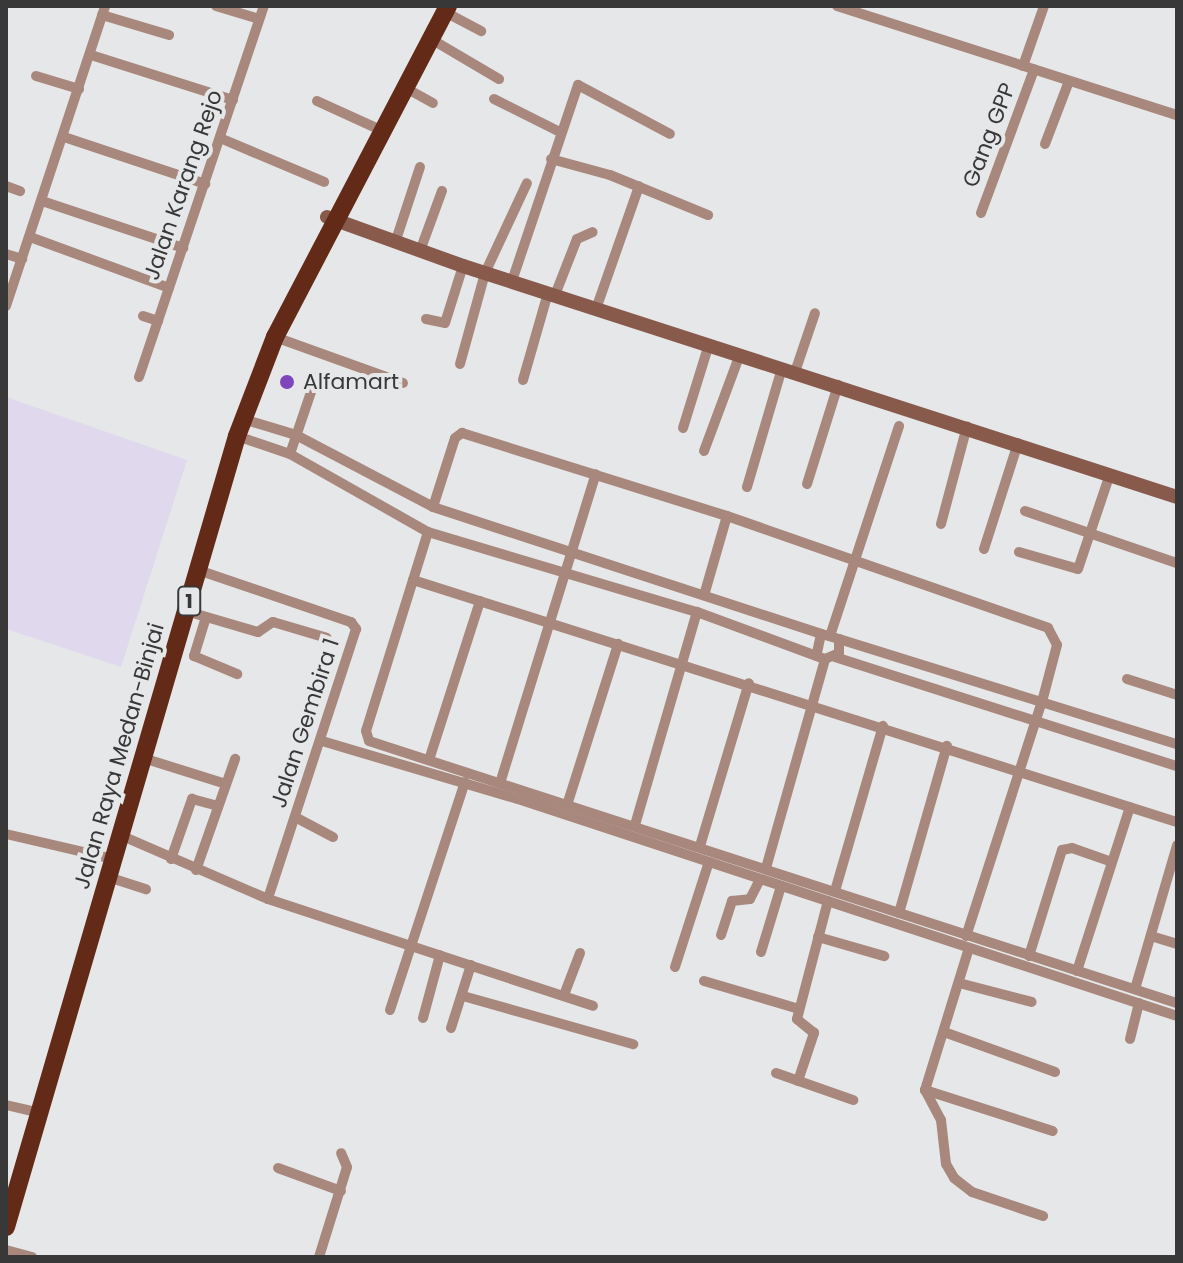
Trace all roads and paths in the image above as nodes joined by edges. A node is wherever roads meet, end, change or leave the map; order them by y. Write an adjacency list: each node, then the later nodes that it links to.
1 (216, 6): 7 (street)
2 (264, 6): 7 (street, Jalan Karang Rejo)
3 (837, 6): 12 (street)
4 (1044, 6): 12 (street)
5 (444, 8): 8 (street); 10 (highway, Jalan Raya Medan-Binjai / 1); 24 (highway, Jalan Raya Medan-Binjai / 1)
6 (103, 10): 9 (street); 11 (street)
7 (259, 19): 20 (street, Jalan Karang Rejo)
8 (481, 31)
9 (169, 35)
10 (431, 39): 15 (street); 17 (highway, Jalan Raya Medan-Binjai / 1)
11 (91, 55): 18 (street); 20 (street)
12 (1023, 66): 13 (street)
13 (1034, 70): 16 (street); 40 (street, Gang GPP)
14 (36, 76): 18 (street)
15 (499, 79)
16 (1069, 81): 23 (street); 29 (street)
17 (404, 87): 22 (street); 42 (highway, Jalan Raya Medan-Binjai / 1)
18 (79, 89): 27 (street)
19 (494, 99): 25 (street)
20 (233, 100): 28 (street, Jalan Karang Rejo)
21 (317, 101): 24 (street)
22 (433, 103)
23 (1177, 115)
24 (374, 127): 42 (highway, Jalan Raya Medan-Binjai / 1)
25 (560, 132): 26 (street); 30 (street)
26 (670, 134)
27 (64, 137): 34 (street); 39 (street)
28 (220, 138): 32 (street); 34 (street, Jalan Karang Rejo)
29 (1045, 144)
30 (551, 159): 36 (street); 52 (street)
31 (420, 167): 45 (street)
32 (324, 182)
33 (527, 183): 51 (street)
34 (205, 184): 46 (street, Jalan Karang Rejo)
35 (6, 186): 37 (street)
36 (639, 186): 41 (street); 57 (street)
37 (20, 191)
38 (442, 191): 47 (street)
39 (42, 201): 44 (street); 46 (street)
40 (981, 213)
41 (708, 215)
42 (331, 219): 45 (main road); 62 (highway, Jalan Raya Medan-Binjai / 1); 140 (highway, Jalan Raya Medan-Binjai / 1)
43 (593, 232): 55 (street)
44 (30, 237): 49 (street); 54 (street)
45 (395, 243): 47 (main road)
46 (183, 248): 54 (street, Jalan Karang Rejo)
47 (420, 251): 50 (main road)
48 (6, 254): 49 (street)
49 (22, 259): 53 (street)
50 (463, 266): 51 (main road); 60 (street)
51 (485, 273): 52 (main road); 65 (street)
52 (512, 281): 55 (main road)
53 (9, 286): 56 (street)
54 (169, 288): 61 (street, Jalan Karang Rejo)
55 (552, 294): 57 (main road); 69 (street)
56 (6, 306)
57 (596, 309): 63 (main road)
58 (815, 313): 66 (street)
59 (143, 316): 61 (street)
60 (426, 319)
61 (158, 321): 67 (street, Jalan Karang Rejo)
62 (275, 337): 70 (street); 74 (highway, Jalan Raya Medan-Binjai / 1)
63 (709, 344): 64 (main road); 75 (street)
64 (740, 354): 66 (main road); 78 (street)
65 (460, 364)
66 (789, 370): 71 (main road); 83 (street)
67 (139, 377)
68 (316, 377): 76 (street)
69 (523, 380)
70 (403, 383)
71 (838, 385): 73 (main road); 82 (street)
72 (899, 426): 94 (street)
73 (967, 426): 77 (main road); 88 (street)
74 (240, 427): 76 (street); 79 (street); 96 (highway, Jalan Raya Medan-Binjai / 1)
75 (683, 428)
76 (296, 435): 79 (street); 85 (street)
77 (1018, 443): 81 (main road); 92 (street)
78 (704, 451)
79 (290, 454): 89 (street)
80 (596, 474): 85 (street); 87 (street); 91 (street)
81 (1110, 474): 84 (main road); 90 (street)
82 (807, 484)
83 (747, 487)
84 (1177, 497)
85 (433, 507): 91 (street)
86 (1025, 511): 90 (street)
87 (727, 516): 94 (street); 99 (street)
88 (941, 524)
89 (428, 532): 97 (street); 98 (street)
90 (1092, 534): 93 (street); 95 (street)
91 (572, 549): 97 (street); 99 (street)
92 (984, 549)
93 (1019, 552)
94 (854, 559): 105 (street); 114 (street)
95 (1177, 563)
96 (198, 570): 101 (highway, Jalan Raya Medan-Binjai / 1); 118 (street, Jalan Gembira 1)
97 (564, 573): 102 (street); 104 (street)
98 (413, 580): 100 (street); 123 (street)
99 (705, 592): 105 (street)
100 (480, 601): 104 (street); 123 (street)
101 (186, 611): 103 (street); 121 (highway, Jalan Raya Medan-Binjai / 1)
102 (697, 612): 108 (street); 109 (street)
103 (206, 617): 106 (street); 110 (street)
104 (549, 620): 107 (street); 126 (street)
105 (830, 635): 108 (street); 108 (street); 114 (street)
106 (327, 638)
107 (618, 644): 109 (street); 129 (street)
108 (826, 656): 115 (street); 116 (street)
109 (682, 663): 112 (street); 134 (street)
110 (237, 674)
111 (1127, 679): 113 (street)
112 (749, 683): 115 (street); 139 (street)
113 (1177, 695)
114 (1043, 698): 116 (street); 119 (street)
115 (812, 703): 117 (street); 145 (street)
116 (1036, 720): 124 (street); 125 (street)
117 (883, 726): 120 (street); 150 (street)
118 (322, 741): 127 (street); 132 (street, Jalan Gembira 1)
119 (1177, 744)
120 (947, 746): 125 (street); 153 (street)
121 (143, 758): 128 (street); 136 (highway, Jalan Raya Medan-Binjai / 1)
122 (235, 759): 128 (street)
123 (429, 760): 126 (street)
124 (1177, 766)
125 (1020, 771): 131 (street); 155 (street)
126 (501, 780): 129 (street)
127 (465, 782): 142 (street); 159 (street)
128 (226, 784): 130 (street)
129 (568, 802): 134 (street)
130 (218, 806): 141 (street); 144 (street)
131 (1130, 807): 133 (street); 143 (street)
132 (295, 817): 137 (street); 151 (street, Jalan Gembira 1)
133 (1177, 822)
134 (635, 825): 139 (street)
135 (6, 834): 140 (street)
136 (120, 835): 141 (street); 146 (highway, Jalan Raya Medan-Binjai / 1)
137 (333, 837)
138 (1177, 845): 147 (street)
139 (700, 846): 145 (street)
140 (105, 857): 192 (highway, Jalan Raya Medan-Binjai / 1)
141 (171, 859): 144 (street)
142 (709, 862): 145 (street); 167 (street)
143 (1112, 862): 165 (street); 168 (street)
144 (196, 870): 151 (street)
145 (763, 873): 148 (street); 150 (street); 154 (street)
146 (108, 877): 149 (street); 199 (highway, Jalan Raya Medan-Binjai / 1)
147 (1172, 878): 156 (street)
148 (781, 886): 152 (street); 161 (street)
149 (146, 889)
150 (835, 891): 153 (street)
151 (268, 899): 159 (street)
152 (828, 901): 157 (street); 160 (street)
153 (899, 913): 155 (street)
154 (721, 935)
155 (966, 936): 165 (street)
156 (1151, 936): 158 (street); 171 (street)
157 (818, 937): 164 (street); 178 (street)
158 (1177, 944)
159 (411, 945): 163 (street); 179 (street)
160 (969, 948): 170 (street); 175 (street)
161 (761, 952)
162 (580, 953): 172 (street)
163 (440, 955): 166 (street); 181 (street)
164 (884, 956)
165 (1029, 956): 168 (street)
166 (471, 965): 172 (street); 173 (street)
167 (675, 967)
168 (1077, 971): 171 (street)
169 (704, 981): 178 (street)
170 (959, 983): 174 (street); 183 (street)
171 (1135, 989): 176 (street)
172 (564, 995): 177 (street)
173 (463, 996): 182 (street); 185 (street)
174 (1032, 1002)
175 (1139, 1003): 180 (street); 184 (street)
176 (1177, 1003)
177 (593, 1006)
178 (799, 1009): 188 (street)
179 (390, 1010)
180 (1177, 1016)
181 (423, 1018)
182 (451, 1028)
183 (944, 1032): 186 (street); 189 (street)
184 (1130, 1039)
185 (633, 1044)
186 (1055, 1072)
187 (776, 1073): 188 (street)
188 (798, 1081): 190 (street)
189 (925, 1090): 193 (street); 198 (street)
190 (853, 1100)
191 (6, 1105): 192 (street)
192 (31, 1111): 197 (highway, Jalan Raya Medan-Binjai / 1)
193 (1053, 1131)
194 (341, 1153): 196 (street)
195 (278, 1168): 196 (street)
196 (341, 1191): 202 (street)
197 (6, 1194)
198 (1043, 1216)
199 (6, 1227)
200 (6, 1250): 201 (street)
201 (32, 1257)
202 (319, 1257)

